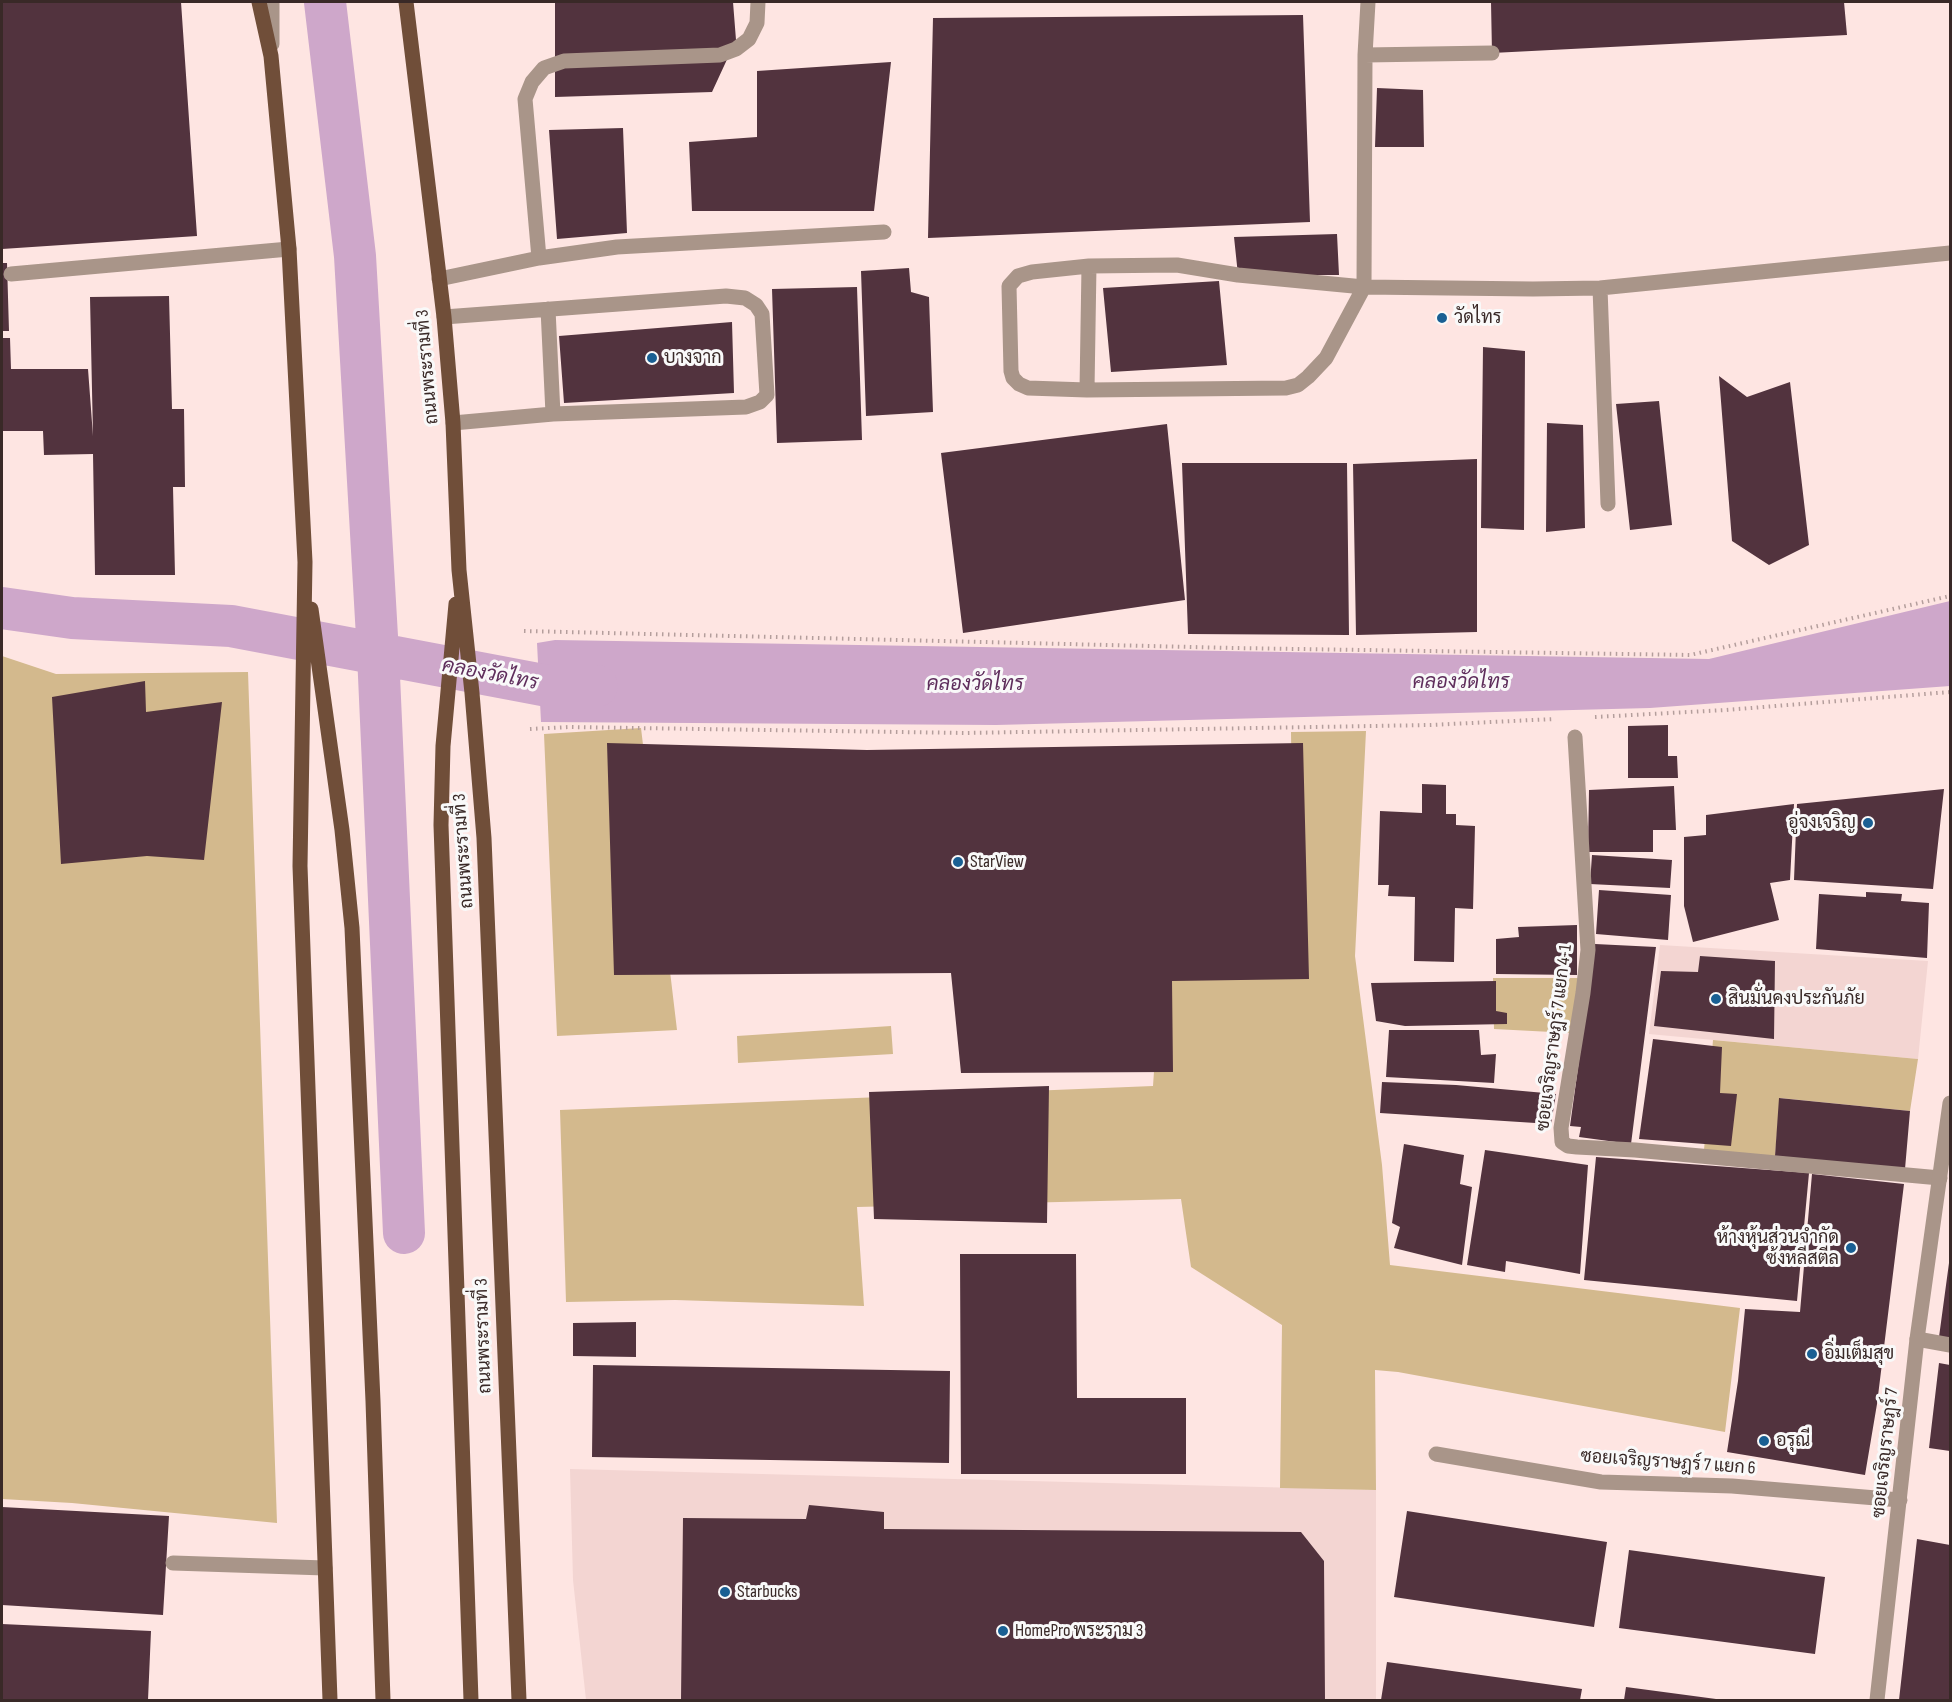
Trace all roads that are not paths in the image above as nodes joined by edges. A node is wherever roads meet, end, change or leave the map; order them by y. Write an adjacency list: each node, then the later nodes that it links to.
1 (259, 2): 8 (main road)
2 (272, 2): 8 (street)
3 (406, 2): 15 (main road, ถนนพระรามที่ 3)
4 (758, 2): 12 (street)
5 (1368, 2): 7 (street)
6 (1492, 53): 7 (street)
7 (1365, 55): 16 (street)
8 (272, 56): 10 (main road)
9 (884, 232): 12 (street)
10 (290, 249): 14 (street); 24 (main road)
11 (1950, 253): 17 (street)
12 (538, 258): 15 (street)
13 (1089, 266): 16 (street); 20 (street); 20 (street)
14 (11, 274)
15 (439, 279): 19 (main road, ถนนพระรามที่ 3)
16 (1364, 287): 17 (street); 20 (street)
17 (1600, 288): 23 (street)
18 (548, 309): 19 (street); 21 (street); 21 (street)
19 (444, 317): 22 (main road, ถนนพระรามที่ 3)
20 (1087, 390)
21 (553, 414): 22 (street)
22 (453, 423): 25 (main road, ถนนพระรามที่ 3)
23 (1608, 504)
24 (305, 562): 34 (main road); 36 (main road)
25 (459, 570): 37 (main road, ถนนพระรามที่ 3); 38 (main road, ถนนพระรามที่ 3)
26 (1575, 737): 28 (street, ซอยเจริญราษฎร์ 7 แยก 4-1)
27 (1950, 1103): 28 (street, ซอยเจริญราษฎร์ 7)
28 (1940, 1178): 29 (street, ซอยเจริญราษฎร์ 7)
29 (1917, 1339): 30 (street); 32 (street, ซอยเจริญราษฎร์ 7)
30 (1950, 1345)
31 (1436, 1454): 32 (street, ซอยเจริญราษฎร์ 7 แยก 6)
32 (1900, 1500): 39 (street, ซอยเจริญราษฎร์ 7)
33 (173, 1563): 34 (street)
34 (325, 1568): 35 (main road)
35 (330, 1701)
36 (383, 1701)
37 (471, 1701)
38 (519, 1701)
39 (1877, 1701)

